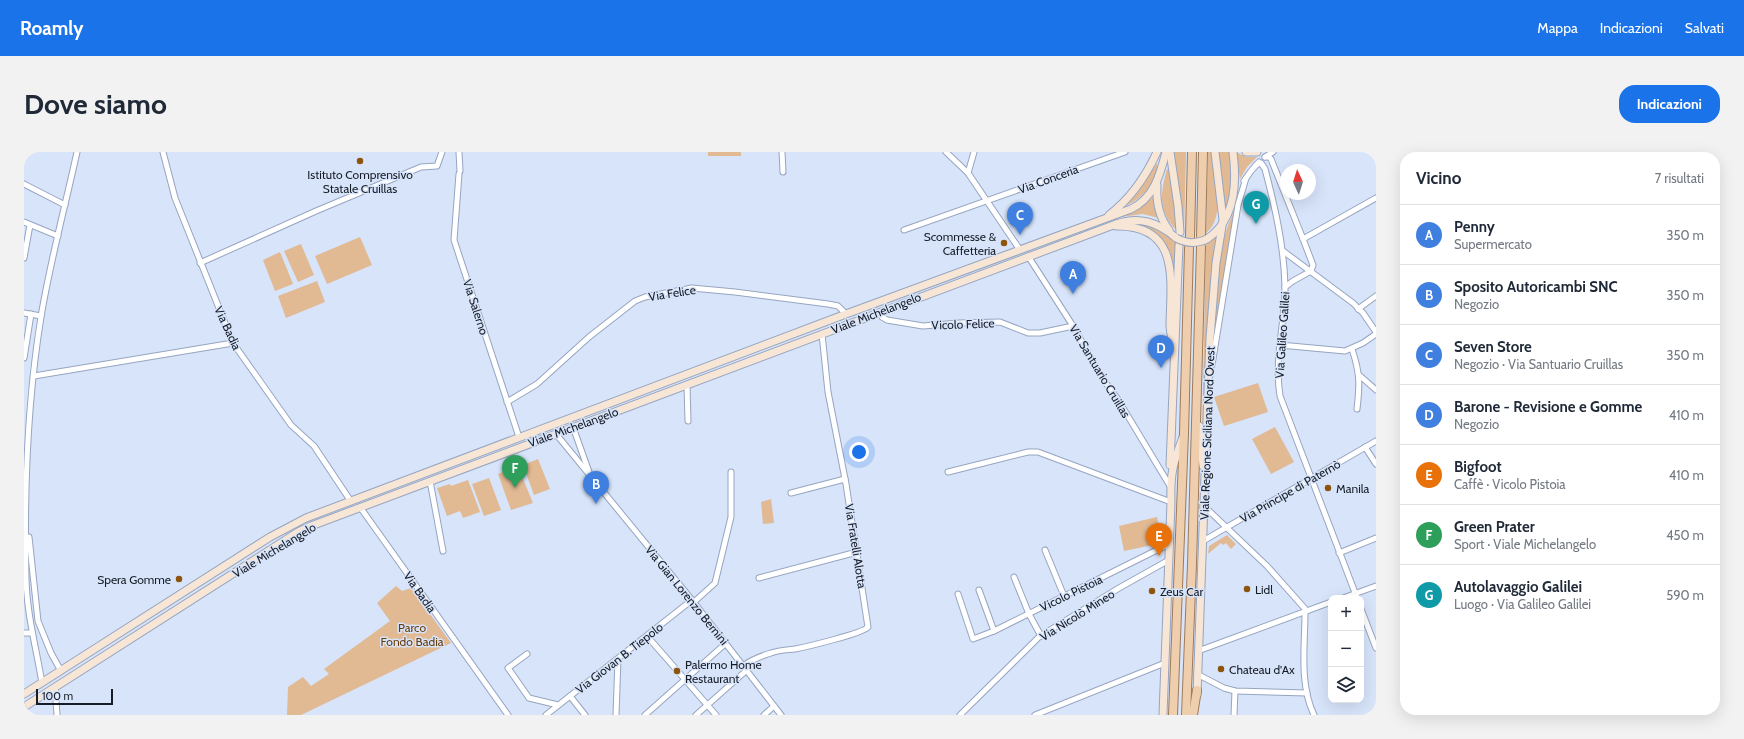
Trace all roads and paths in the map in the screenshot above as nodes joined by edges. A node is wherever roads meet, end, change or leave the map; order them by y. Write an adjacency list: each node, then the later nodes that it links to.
1 (77, 152): 28 (street)
2 (163, 152): 47 (street, Via Badia)
3 (442, 152): 47 (street)
4 (459, 152): 71 (street, Via Salerno)
5 (782, 152): 21 (street)
6 (946, 152): 22 (street)
7 (974, 152): 22 (street)
8 (1125, 152): 27 (street, Via Conceria)
9 (1157, 152): 30 (street)
10 (1166, 152): 24 (street)
11 (1170, 152): 39 (street)
12 (1192, 152): 37 (main road)
13 (1203, 152): 38 (main road)
14 (1215, 152): 32 (street, Viale Regione Siciliana Nord Ovest)
15 (1233, 152): 29 (street)
16 (1246, 152): 17 (street)
17 (1257, 152)
18 (1273, 152): 19 (street)
19 (1266, 157): 20 (street); 40 (street)
20 (1256, 165): 23 (street); 44 (street, Via Galileo Galilei)
21 (783, 172)
22 (968, 173): 27 (street)
23 (1246, 178): 29 (street); 72 (street)
24 (1158, 180): 30 (street, Viale Michelangelo); 39 (street)
25 (24, 184): 28 (street)
26 (1376, 198): 40 (street)
27 (987, 201): 35 (street, Via Conceria); 43 (street)
28 (66, 205): 36 (street)
29 (1231, 205): 32 (street)
30 (1105, 218): 43 (street, Viale Michelangelo)
31 (24, 222): 33 (street)
32 (1222, 223): 38 (street); 72 (street, Viale Regione Siciliana Nord Ovest)
33 (30, 225): 36 (street); 46 (street)
34 (1108, 227): 39 (street, Viale Michelangelo); 45 (street, Viale Michelangelo); 64 (street)
35 (904, 230)
36 (58, 236): 56 (street)
37 (1190, 237)
38 (1204, 237): 39 (street, bridge)
39 (1178, 238): 64 (street)
40 (1303, 239): 48 (street)
41 (1201, 247): 70 (main road, Viale Regione Siciliana Nord Ovest)
42 (1189, 248): 77 (main road, Viale Regione Siciliana Nord Ovest)
43 (1020, 250): 55 (street, Viale Michelangelo)
44 (1283, 251): 48 (street); 49 (street, Via Galileo Galilei)
45 (1028, 256): 52 (street, Viale Michelangelo); 57 (street, Via Santuario Cruillas)
46 (24, 258)
47 (200, 263): 60 (street, Via Badia)
48 (1311, 271): 49 (street); 51 (street)
49 (1285, 288): 61 (street, Via Galileo Galilei)
50 (1376, 296): 51 (street)
51 (1358, 309): 58 (street)
52 (879, 312): 57 (street, Vicolo Felice); 59 (street, Viale Michelangelo)
53 (24, 313): 54 (street)
54 (31, 314): 56 (street); 63 (street)
55 (846, 314): 65 (street, Viale Michelangelo); 71 (street, Via Felice)
56 (41, 316): 67 (street)
57 (1073, 326): 92 (street, Via Santuario Cruillas)
58 (1376, 333): 62 (street)
59 (822, 334): 68 (street, Viale Michelangelo); 89 (street, Via Fratelli Alotta)
60 (233, 343): 67 (street); 95 (street, Via Badia)
61 (1280, 345): 62 (street); 90 (street, Via Galileo Galilei)
62 (1352, 349): 66 (street)
63 (24, 358)
64 (1175, 361): 88 (street)
65 (683, 375): 68 (street); 79 (street, Viale Michelangelo)
66 (1359, 375): 69 (street); 73 (street)
67 (34, 376): 76 (street)
68 (687, 385): 74 (street); 75 (street, Viale Michelangelo)
69 (1376, 390)
70 (1196, 399): 94 (street); 169 (main road, Viale Regione Siciliana Nord Ovest)
71 (507, 402): 79 (street, Via Salerno)
72 (1208, 405): 94 (street, Viale Regione Siciliana Nord Ovest)
73 (1357, 409)
74 (688, 421)
75 (573, 427): 78 (street, Viale Michelangelo); 87 (street, Via Gian Lorenzo Bernini)
76 (26, 431): 99 (street)
77 (1184, 433): 88 (street); 121 (main road, Viale Regione Siciliana Nord Ovest)
78 (556, 434): 83 (street, Viale Michelangelo); 87 (street, Via Gian Lorenzo Bernini)
79 (519, 437): 82 (street, Viale Michelangelo)
80 (1376, 441): 81 (street, Via Principe di Paternò)
81 (1365, 447): 84 (street); 90 (street, Via Principe di Paternò)
82 (475, 453): 83 (street); 95 (street, Viale Michelangelo)
83 (478, 463): 91 (street, Viale Michelangelo)
84 (1376, 464)
85 (731, 472): 119 (street, Via Giovan B. Tiepolo)
86 (948, 472): 96 (street)
87 (591, 477): 119 (street, Via Gian Lorenzo Bernini)
88 (1170, 477): 92 (street)
89 (845, 479): 93 (street); 106 (street, Via Fratelli Alotta)
90 (1311, 480): 100 (street, Via Principe di Paternò); 107 (street, Via Galileo Galilei)
91 (430, 481): 97 (street, Viale Michelangelo); 105 (street)
92 (1170, 486): 96 (street)
93 (791, 493)
94 (1205, 494): 98 (street, Viale Regione Siciliana Nord Ovest)
95 (350, 500): 123 (street, Viale Michelangelo)
96 (1171, 502): 103 (street)
97 (360, 507): 127 (street, Viale Michelangelo); 156 (street, Via Badia)
98 (1205, 507): 100 (street); 102 (street, Viale Regione Siciliana Nord Ovest)
99 (25, 524): 110 (street); 141 (street)
100 (1228, 528): 102 (street, Via Principe di Paternò); 122 (street)
101 (1376, 538): 107 (street)
102 (1203, 541): 136 (street, Viale Regione Siciliana Nord Ovest)
103 (1169, 544): 108 (street); 118 (street, Vicolo Pistoia)
104 (1045, 550): 118 (street)
105 (443, 551)
106 (857, 552): 111 (street); 140 (street, Via Fratelli Alotta)
107 (1339, 553): 116 (street, Via Galileo Galilei)
108 (1168, 560): 113 (street); 133 (street, Via Nicolò Mineo)
109 (1014, 577): 124 (street)
110 (25, 578): 126 (street)
111 (759, 578)
112 (1376, 586): 117 (street)
113 (1167, 588): 121 (street); 139 (street)
114 (979, 590): 128 (street)
115 (958, 594): 128 (street, Vicolo Pistoia)
116 (1356, 595)
117 (1358, 595)
118 (1064, 596): 124 (street, Vicolo Pistoia)
119 (693, 601): 132 (street, Via Giovan B. Tiepolo); 134 (street, Via Gian Lorenzo Bernini)
120 (1328, 603): 122 (street)
121 (1176, 605): 168 (main road, Viale Regione Siciliana Nord Ovest)
122 (1306, 612): 136 (street); 148 (street)
123 (148, 614): 127 (street); 141 (street, Viale Michelangelo)
124 (1029, 614): 128 (street, Vicolo Pistoia); 133 (street)
125 (1364, 615): 131 (street)
126 (27, 620): 130 (street)
127 (154, 624): 145 (street, Viale Michelangelo)
128 (994, 631)
129 (24, 633): 130 (street)
130 (32, 633): 144 (street)
131 (1374, 635): 135 (street)
132 (647, 636): 138 (street, Via Giovan B. Tiepolo); 143 (street)
133 (1041, 636): 165 (street, Via Nicolò Mineo)
134 (725, 644): 140 (street, Via Gian Lorenzo Bernini); 143 (street)
135 (1376, 648)
136 (1198, 651): 142 (street, Viale Regione Siciliana Nord Ovest)
137 (527, 654): 151 (street)
138 (618, 659): 150 (street, Via Giovan B. Tiepolo); 159 (street)
139 (1165, 663): 166 (street); 167 (street)
140 (745, 668): 152 (street); 153 (street, Via Gian Lorenzo Bernini)
141 (61, 670): 144 (street, Viale Michelangelo)
142 (1197, 674): 146 (street, Viale Regione Siciliana Nord Ovest); 147 (street)
143 (685, 679): 152 (street); 160 (street)
144 (42, 683): 149 (street, Viale Michelangelo)
145 (55, 687): 154 (street, Viale Michelangelo); 155 (street)
146 (1197, 690): 170 (main road); 171 (street, Viale Regione Siciliana Nord Ovest)
147 (1235, 692): 148 (street); 172 (street)
148 (1307, 693): 173 (street)
149 (24, 694)
150 (570, 696): 151 (street, Via Giovan B. Tiepolo); 158 (street)
151 (558, 705): 157 (street, Via Giovan B. Tiepolo)
152 (707, 705): 161 (street); 162 (street)
153 (774, 706): 163 (street); 164 (street, Via Gian Lorenzo Bernini)
154 (24, 707)
155 (56, 715)
156 (508, 715)
157 (546, 715)
158 (585, 715)
159 (616, 715)
160 (645, 715)
161 (696, 715)
162 (716, 715)
163 (764, 715)
164 (780, 715)
165 (960, 715)
166 (1035, 715)
167 (1163, 715)
168 (1172, 715)
169 (1186, 715)
170 (1193, 715)
171 (1196, 715)
172 (1234, 715)
173 (1314, 715)

